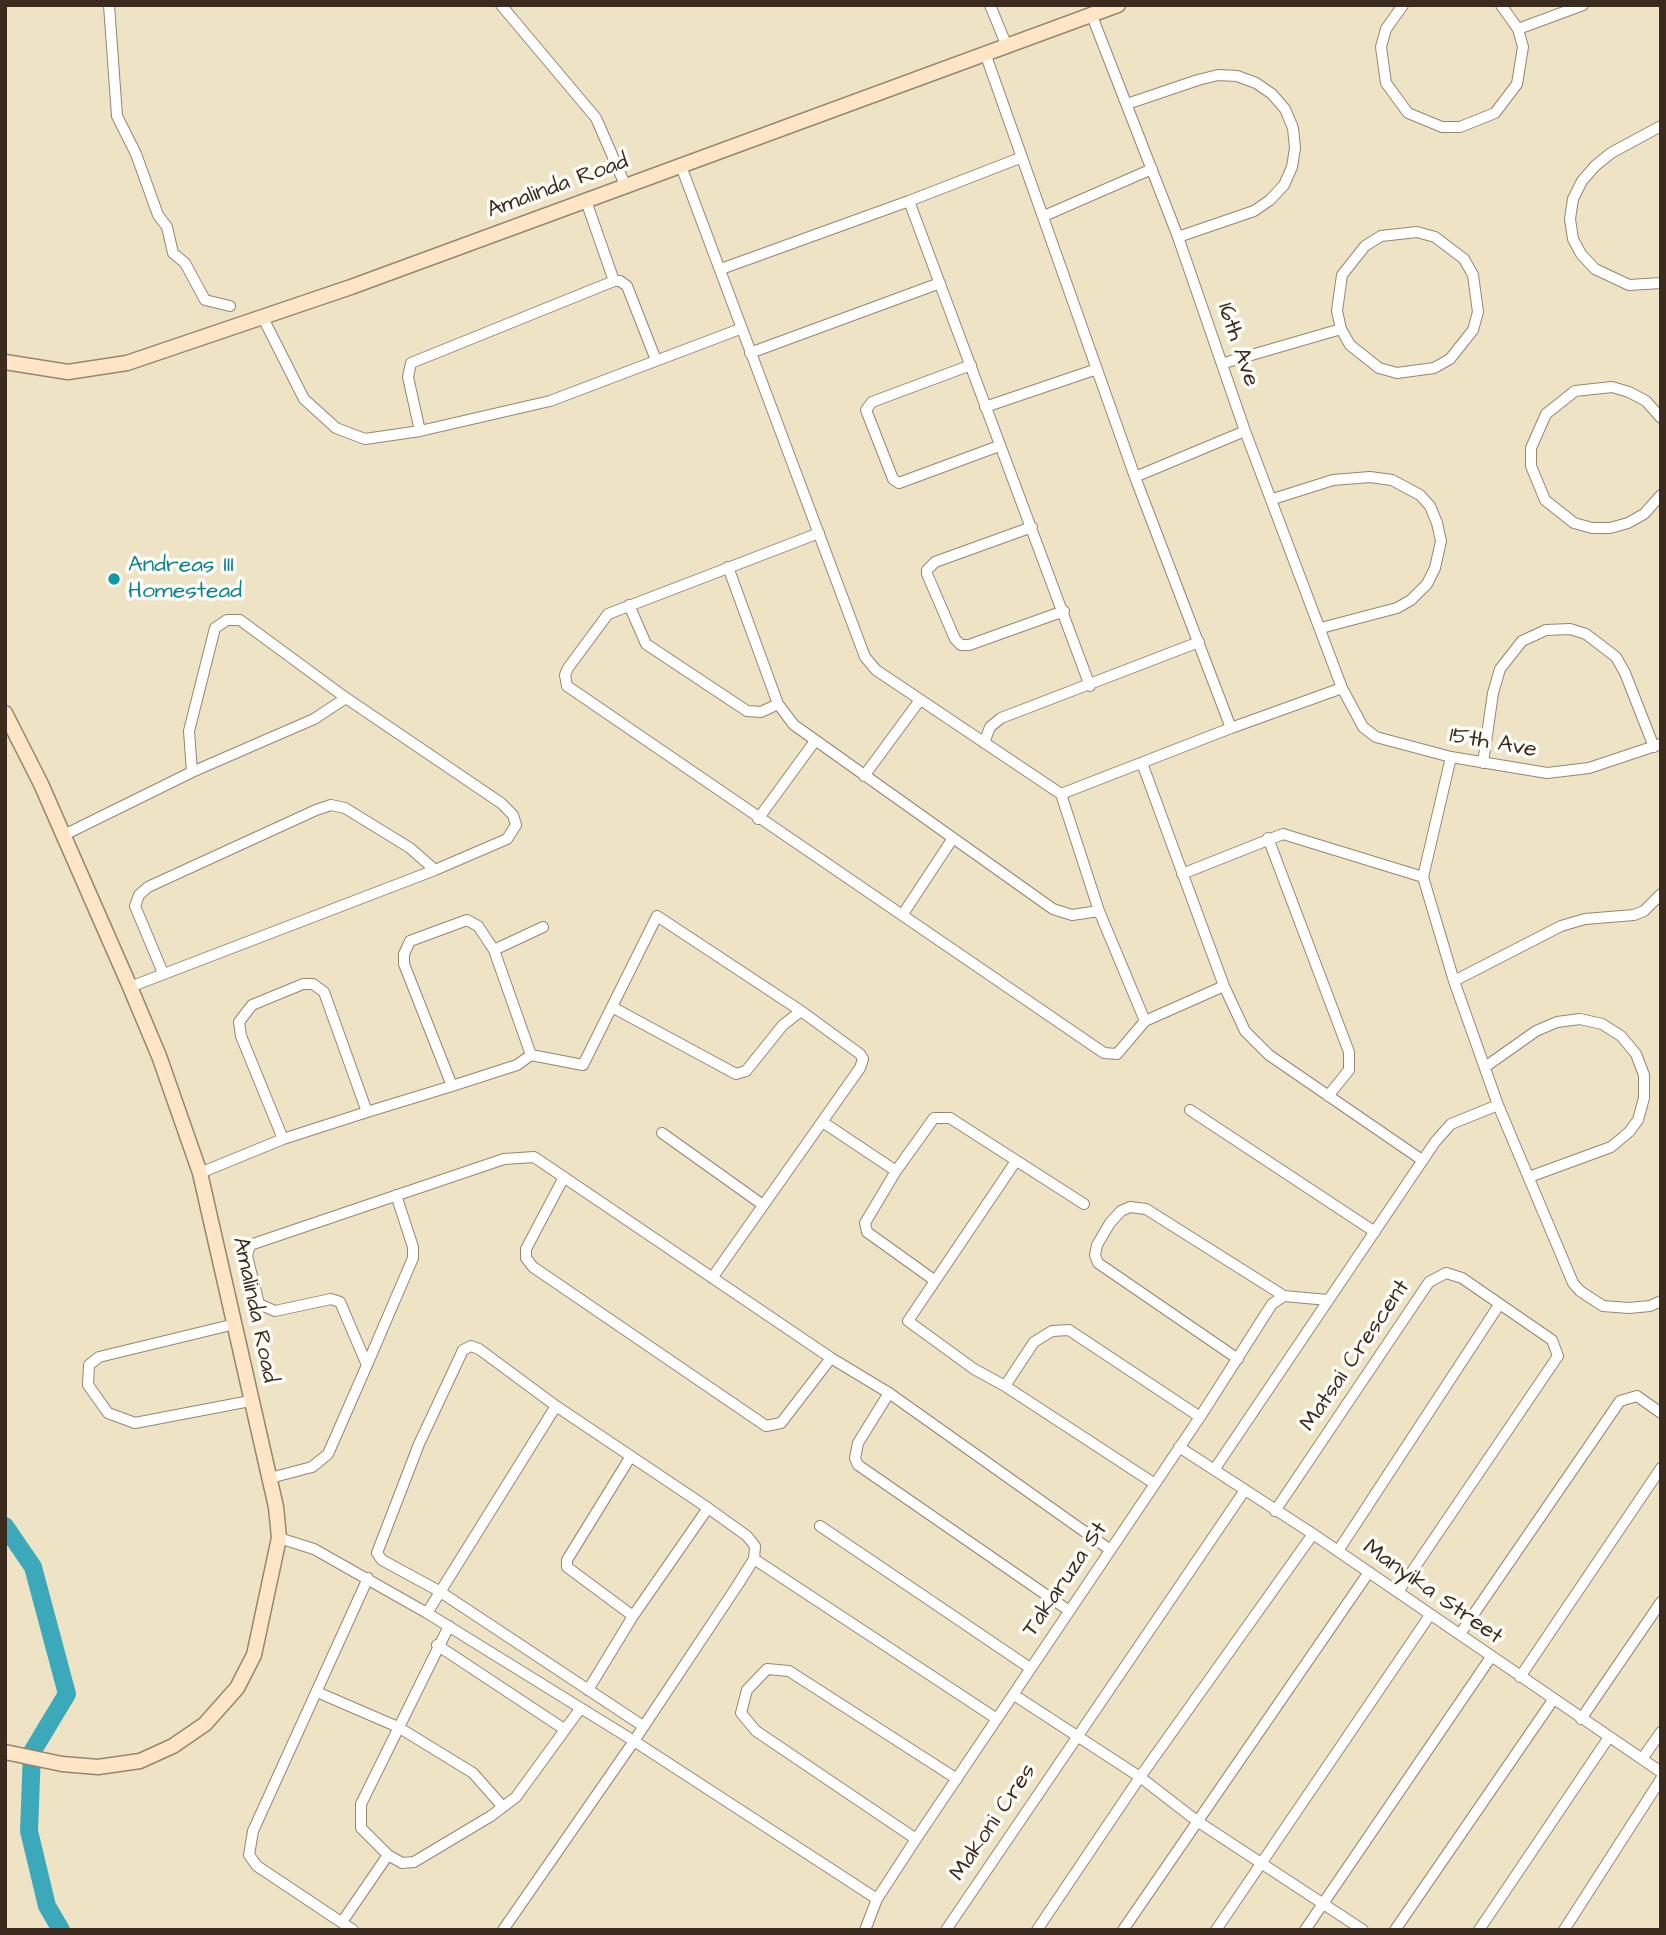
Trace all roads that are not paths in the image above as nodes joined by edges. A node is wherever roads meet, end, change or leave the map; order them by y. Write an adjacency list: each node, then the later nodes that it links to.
1 (109, 5): 26 (street)
2 (501, 5): 17 (street)
3 (990, 5): 10 (street)
4 (1118, 5): 8 (street, Amalinda Road)
5 (1404, 5): 9 (street)
6 (1501, 5): 9 (street)
7 (1583, 5): 9 (street)
8 (1092, 16): 10 (street, Amalinda Road); 12 (street, 16th Ave)
9 (1518, 29)
10 (1006, 44): 11 (street, Amalinda Road)
11 (985, 53): 14 (street); 15 (street, Amalinda Road)
12 (1126, 104): 16 (street, 16th Ave); 21 (street)
13 (1661, 126): 25 (street)
14 (1020, 158): 19 (street); 20 (street)
15 (681, 166): 17 (street, Amalinda Road); 22 (street)
16 (1152, 169): 20 (street); 21 (street, 16th Ave)
17 (626, 187): 18 (street, Amalinda Road)
18 (586, 201): 23 (street); 27 (street, Amalinda Road)
19 (909, 201): 22 (street); 24 (street)
20 (1044, 216): 35 (street)
21 (1178, 237): 33 (street, 16th Ave)
22 (721, 269): 28 (street)
23 (614, 281): 31 (street); 38 (street)
24 (940, 282): 30 (street); 34 (street)
25 (1661, 283)
26 (230, 306)
27 (263, 318): 32 (street, Amalinda Road); 38 (street)
28 (740, 329): 30 (street); 31 (street)
29 (1341, 329): 29 (street); 33 (street)
30 (750, 353): 45 (street)
31 (656, 360): 38 (street)
32 (5, 362)
33 (1224, 363): 39 (street, 16th Ave)
34 (971, 365): 36 (street); 40 (street)
35 (1097, 369): 36 (street); 41 (street)
36 (985, 407): 40 (street)
37 (1661, 418): 42 (street)
38 (420, 431)
39 (1245, 431): 41 (street); 43 (street, 16th Ave)
40 (999, 446): 44 (street)
41 (1135, 477): 50 (street)
42 (1661, 495)
43 (1273, 499): 49 (street, 16th Ave); 49 (street)
44 (1032, 527): 48 (street); 48 (street)
45 (819, 533): 46 (street); 54 (street)
46 (728, 567): 47 (street); 55 (street)
47 (629, 605): 55 (street); 67 (street)
48 (1064, 611): 51 (street)
49 (1321, 628): 52 (street, 16th Ave)
50 (1199, 642): 51 (street); 57 (street)
51 (1090, 686): 59 (street)
52 (1342, 688): 57 (street); 61 (street, 15th Ave)
53 (345, 698): 64 (street); 64 (street); 71 (street)
54 (920, 700): 59 (street); 65 (street)
55 (778, 704): 58 (street)
56 (5, 713): 68 (street, Amalinda Road)
57 (1231, 728): 62 (street)
58 (815, 741): 65 (street); 67 (street)
59 (984, 743): 66 (street)
60 (1658, 745): 63 (street, 15th Ave); 63 (street)
61 (1451, 757): 63 (street, 15th Ave); 73 (street)
62 (1142, 763): 66 (street); 72 (street)
63 (1483, 763)
64 (192, 772): 68 (street)
65 (864, 776): 69 (street)
66 (1061, 794): 75 (street)
67 (758, 819): 76 (street)
68 (64, 835): 82 (street, Amalinda Road)
69 (953, 838): 75 (street); 76 (street)
70 (1268, 838): 72 (street); 73 (street); 89 (street)
71 (435, 870): 79 (street); 79 (street)
72 (1182, 874): 81 (street)
73 (1423, 877): 80 (street)
74 (1661, 894): 80 (street)
75 (1099, 911): 85 (street)
76 (903, 914): 85 (street)
77 (543, 928): 78 (street)
78 (494, 950): 86 (street); 88 (street)
79 (163, 973): 82 (street)
80 (1454, 981): 87 (street)
81 (1224, 986): 85 (street); 89 (street)
82 (130, 987): 99 (street, Amalinda Road)
83 (612, 1007): 84 (street); 84 (street); 86 (street)
84 (801, 1011): 93 (street)
85 (1145, 1021)
86 (531, 1055): 88 (street)
87 (1485, 1068): 90 (street); 101 (street)
88 (452, 1086): 92 (street)
89 (1328, 1096): 96 (street)
90 (1498, 1105): 96 (street); 101 (street)
91 (1189, 1110): 105 (street)
92 (367, 1112): 95 (street); 95 (street)
93 (824, 1123): 98 (street); 104 (street)
94 (662, 1133): 104 (street)
95 (283, 1139): 99 (street)
96 (1422, 1160): 105 (street)
97 (1016, 1161): 98 (street); 103 (street); 107 (street)
98 (896, 1171): 107 (street)
99 (200, 1173): 112 (street, Amalinda Road)
100 (564, 1177): 102 (street); 106 (street); 113 (street)
101 (1529, 1177): 110 (street)
102 (396, 1195): 115 (street); 115 (street)
103 (1084, 1204)
104 (763, 1205): 106 (street)
105 (1375, 1232): 109 (street)
106 (712, 1278): 113 (street)
107 (933, 1280): 116 (street)
108 (1284, 1296): 109 (street); 114 (street, Takaruza St); 114 (street)
109 (1328, 1300): 125 (street)
110 (1661, 1301)
111 (1499, 1305): 130 (street, Matsai Crescent); 135 (street); 140 (street, Matsai Crescent)
112 (234, 1325): 118 (street, Amalinda Road); 118 (street)
113 (831, 1358): 117 (street)
114 (1238, 1359): 121 (street, Takaruza St)
115 (367, 1365): 126 (street)
116 (1004, 1386): 121 (street); 127 (street)
117 (889, 1394): 134 (street); 142 (street)
118 (250, 1401): 126 (street, Amalinda Road)
119 (556, 1406): 123 (street); 139 (street); 139 (street)
120 (1661, 1413): 147 (street)
121 (1199, 1417): 122 (street, Takaruza St)
122 (1179, 1447): 125 (street, Manyika Street); 127 (street, Takaruza St)
123 (631, 1456): 129 (street); 145 (street)
124 (1661, 1468): 151 (street)
125 (1214, 1470): 128 (street, Manyika Street)
126 (270, 1478): 133 (street, Amalinda Road)
127 (1155, 1484): 134 (street, Takaruza St)
128 (1245, 1490): 130 (street, Manyika Street); 163 (street, Makoni Cres)
129 (708, 1508): 136 (street); 145 (street)
130 (1275, 1511): 132 (street, Manyika Street)
131 (820, 1525): 150 (street)
132 (1313, 1534): 135 (street, Manyika Street); 169 (street)
133 (279, 1538): 138 (street); 166 (street, Amalinda Road)
134 (1109, 1549): 142 (street, Takaruza St)
135 (1338, 1552): 137 (street, Manyika Street)
136 (754, 1559): 157 (street); 159 (street)
137 (1368, 1572): 140 (street, Manyika Street); 173 (street)
138 (368, 1578): 143 (street); 153 (street)
139 (439, 1591): 143 (street); 152 (street)
140 (1398, 1592): 144 (street, Manyika Street)
141 (1661, 1602): 158 (street)
142 (1068, 1610): 150 (street, Takaruza St)
143 (427, 1613): 146 (street)
144 (1430, 1615): 147 (street, Manyika Street); 176 (street)
145 (633, 1616): 152 (street)
146 (449, 1626): 148 (street); 156 (street)
147 (1460, 1634): 149 (street, Manyika Street)
148 (437, 1645): 160 (street); 161 (street)
149 (1491, 1657): 151 (street, Manyika Street); 178 (street)
150 (1030, 1668): 154 (street, Takaruza St)
151 (1520, 1676): 155 (street, Manyika Street)
152 (588, 1690): 159 (street)
153 (317, 1692): 160 (street); 179 (street)
154 (1014, 1695): 157 (street, Takaruza St); 163 (street)
155 (1553, 1700): 158 (street, Manyika Street); 189 (street)
156 (580, 1709): 161 (street); 165 (street)
157 (997, 1719): 170 (street, Takaruza St)
158 (1581, 1719): 164 (street, Manyika Street)
159 (643, 1726): 165 (street)
160 (398, 1727): 172 (street); 175 (street)
161 (564, 1729): 172 (street)
162 (1661, 1732): 167 (street)
163 (1075, 1737): 169 (street); 183 (street, Makoni Cres)
164 (1609, 1737): 167 (street, Manyika Street); 190 (street)
165 (634, 1741): 177 (street); 181 (street)
166 (10, 1753)
167 (1642, 1759): 168 (street, Manyika Street)
168 (1661, 1772)
169 (1140, 1777): 173 (street); 184 (street)
170 (957, 1779): 174 (street, Takaruza St); 174 (street)
171 (1661, 1779): 191 (street)
172 (503, 1807): 175 (street)
173 (1197, 1821): 176 (street); 185 (street)
174 (916, 1839): 177 (street, Takaruza St)
175 (388, 1855): 179 (street)
176 (1261, 1862): 178 (street); 186 (street)
177 (877, 1899): 182 (street, Takaruza St)
178 (1323, 1903): 187 (street); 188 (street)
179 (342, 1922): 180 (street)
180 (353, 1930)
181 (503, 1930)
182 (865, 1930)
183 (946, 1930)
184 (1037, 1930)
185 (1123, 1930)
186 (1216, 1930)
187 (1305, 1930)
188 (1363, 1930)
189 (1395, 1930)
190 (1479, 1930)
191 (1564, 1930)

